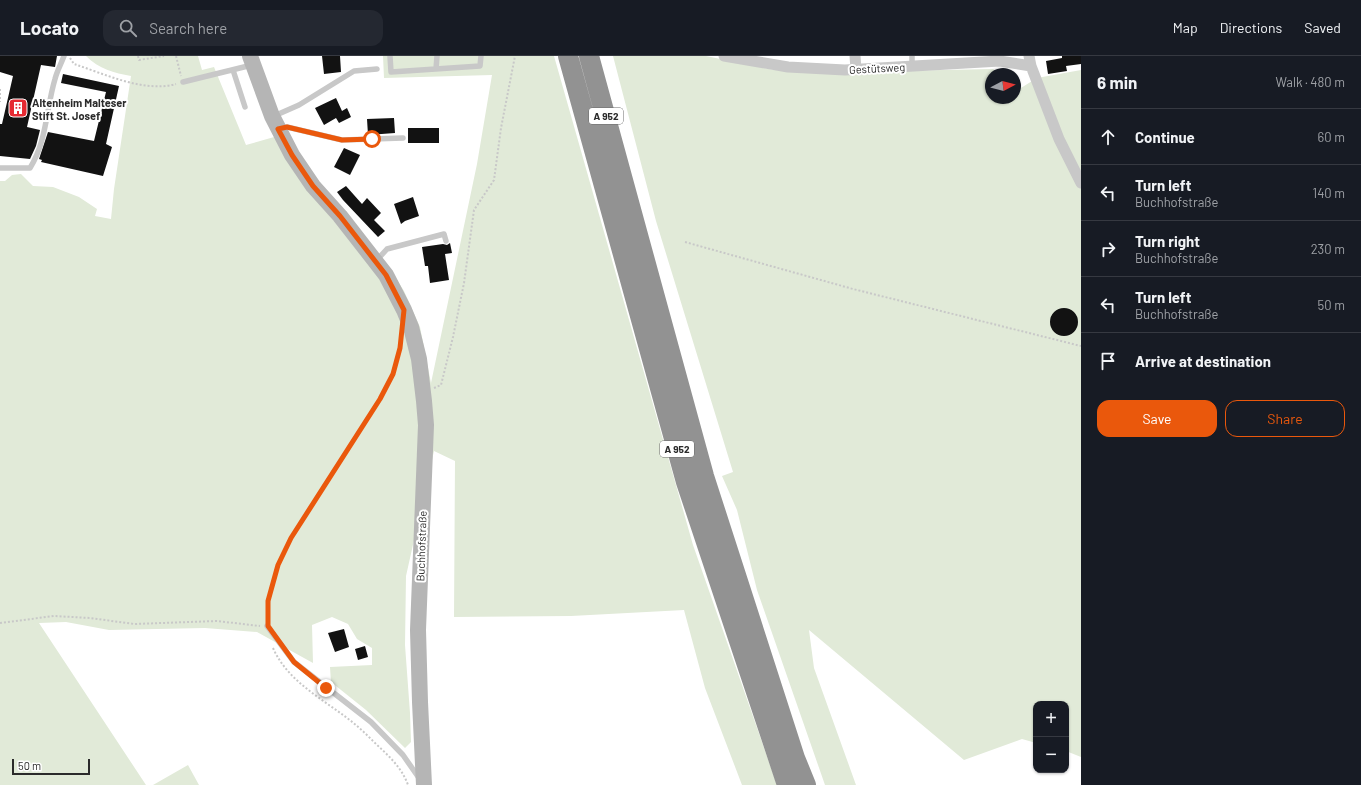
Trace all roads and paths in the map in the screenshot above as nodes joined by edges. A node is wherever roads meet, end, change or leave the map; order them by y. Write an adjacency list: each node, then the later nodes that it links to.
1 (64, 56): 27 (lane)
2 (68, 56): 21 (path)
3 (138, 56): 4 (path)
4 (164, 56)
5 (176, 56): 21 (path)
6 (390, 56): 18 (lane)
7 (437, 56): 18 (lane)
8 (481, 56): 18 (lane)
9 (515, 56): 34 (path)
10 (568, 56): 39 (highway, A 952)
11 (589, 56): 40 (highway, A 952)
12 (724, 56): 20 (street, Gestütsweg)
13 (856, 56): 20 (street)
14 (252, 60): 19 (lane); 25 (main road, Buchhofstraße)
15 (912, 61): 16 (street, Gestütsweg); 20 (street, Gestütsweg)
16 (1030, 61): 28 (street)
17 (377, 69): 25 (lane)
18 (436, 69)
19 (233, 70): 21 (lane); 24 (lane)
20 (856, 70)
21 (183, 82)
22 (0, 89): 23 (path)
23 (0, 102)
24 (245, 108)
25 (275, 123): 26 (lane); 31 (main road, Buchhofstraße)
26 (403, 138)
27 (0, 168)
28 (1081, 183)
29 (446, 241): 31 (lane)
30 (685, 242): 33 (path)
31 (375, 262): 34 (main road, Buchhofstraße)
32 (402, 336): 36 (path)
33 (1081, 346)
34 (423, 389): 38 (main road, Buchhofstraße)
35 (0, 623): 36 (path)
36 (268, 626): 37 (path); 38 (lane, Buchhofstraße)
37 (408, 785)
38 (424, 785)
39 (787, 785)
40 (806, 785)

